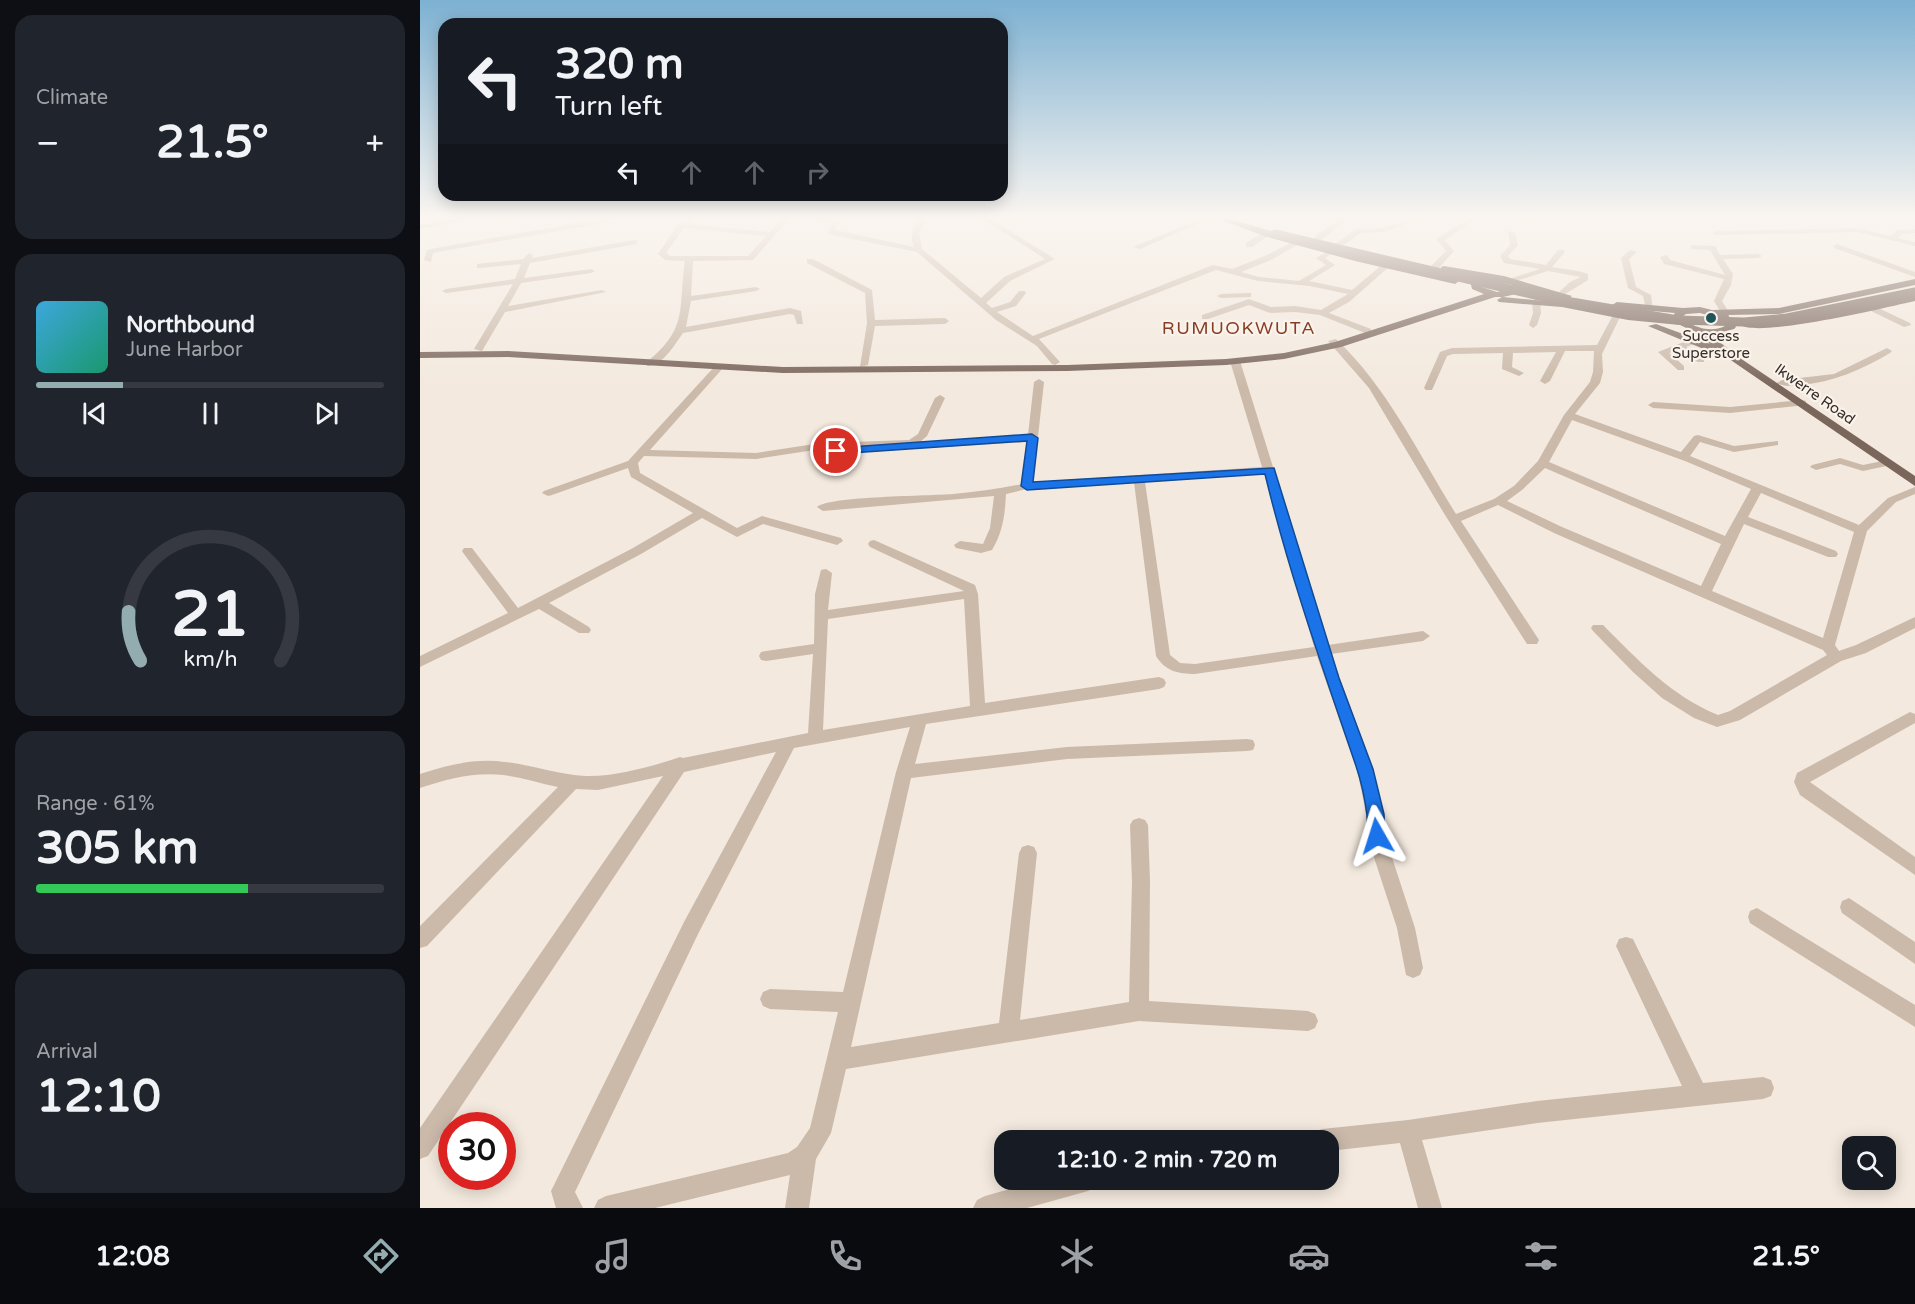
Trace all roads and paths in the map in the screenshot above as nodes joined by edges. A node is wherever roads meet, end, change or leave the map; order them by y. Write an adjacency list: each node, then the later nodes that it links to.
1 (521, 275): 24 (street)
2 (570, 275): 24 (street)
3 (688, 275): 38 (street)
4 (837, 275): 55 (street)
5 (949, 275): 41 (street)
6 (1015, 275): 41 (street)
7 (1194, 275): 65 (street)
8 (1247, 275): 21 (street)
9 (1314, 275): 23 (street)
10 (1375, 275): 32 (street)
11 (1431, 275): 19 (main road)
12 (1450, 275): 37 (main road, bridge)
13 (1463, 275): 25 (main road, bridge)
14 (1474, 275): 20 (main road)
15 (1527, 275): 26 (street)
16 (1584, 275): 34 (street)
17 (1628, 275): 44 (street)
18 (1718, 275): 22 (street)
19 (1439, 277): 27 (main road); 36 (main road)
20 (1482, 277): 26 (main road); 27 (main road)
21 (1255, 278): 23 (street); 39 (street)
22 (1728, 278): 50 (street)
23 (1301, 283): 32 (street)
24 (517, 284): 29 (street); 45 (street)
25 (1915, 284): 50 (main road)
26 (1513, 286): 33 (main road); 34 (main road); 42 (main road)
27 (1475, 287): 33 (main road); 36 (main road)
28 (756, 289): 38 (street)
29 (446, 291)
30 (602, 292): 45 (street)
31 (1022, 293): 47 (street)
32 (1353, 293): 49 (street)
33 (1494, 294): 36 (main road)
34 (1562, 294): 44 (main road)
35 (1221, 296): 39 (street)
36 (1464, 296): 40 (main road); 62 (main road); 66 (main road)
37 (1915, 297): 43 (main road)
38 (686, 298): 61 (street)
39 (1249, 299): 49 (street); 52 (street)
40 (1536, 302): 42 (main road); 58 (street)
41 (981, 303): 47 (street)
42 (1566, 305): 51 (main road)
43 (1872, 308): 57 (main road); 60 (street)
44 (1650, 309): 46 (main road)
45 (501, 310): 69 (street)
46 (1683, 311): 48 (main road); 56 (main road)
47 (991, 312): 65 (street)
48 (1713, 313): 50 (main road); 59 (main road)
49 (1322, 314): 62 (street)
50 (1726, 314)
51 (1623, 316): 56 (main road); 64 (main road); 68 (street)
52 (1205, 317)
53 (945, 321): 55 (street)
54 (800, 322): 61 (street)
55 (872, 323): 79 (street)
56 (1682, 323): 64 (main road)
57 (1766, 324): 59 (main road); 74 (main road)
58 (1533, 325)
59 (1731, 325): 63 (main road)
60 (1907, 325)
61 (679, 331): 77 (street)
62 (1368, 331): 66 (main road)
63 (1720, 332): 64 (main road); 74 (main road, Ikwerre Road)
64 (1696, 335): 67 (street); 74 (main road, Ikwerre Road)
65 (1032, 339): 78 (street)
66 (1335, 343): 76 (main road); 78 (main road); 113 (street)
67 (1680, 347): 75 (street); 81 (street)
68 (1601, 348): 70 (street); 91 (street)
69 (479, 349): 73 (main road); 77 (main road)
70 (1561, 351): 72 (street); 83 (street)
71 (1887, 351): 85 (street)
72 (1508, 352): 82 (street); 86 (street)
73 (420, 353): 77 (main road)
74 (1731, 353): 85 (main road, Ikwerre Road); 88 (main road, Ikwerre Road)
75 (1701, 360)
76 (1236, 361): 80 (main road); 101 (street)
77 (653, 362): 79 (main road); 80 (main road)
78 (1055, 362): 79 (main road)
79 (863, 365)
80 (718, 368): 97 (street)
81 (1681, 368)
82 (1519, 373)
83 (1545, 381)
84 (1039, 382): 93 (street)
85 (1782, 383): 102 (main road, Ikwerre Road)
86 (1429, 388)
87 (940, 398): 97 (street)
88 (1802, 403): 90 (street); 99 (main road, Ikwerre Road)
89 (1653, 405): 90 (street)
90 (1730, 410): 92 (street)
91 (1569, 415): 96 (street); 98 (street)
92 (1736, 420)
93 (1032, 438): 95 (street); 105 (street)
94 (1774, 443): 96 (street)
95 (836, 451)
96 (1683, 457): 106 (street)
97 (636, 458): 108 (street); 112 (street)
98 (1543, 463): 110 (street); 117 (street)
99 (1887, 463): 100 (street); 104 (main road, Ikwerre Road)
100 (1816, 467)
101 (1270, 470): 103 (street); 134 (street)
102 (1915, 476)
103 (1139, 480): 105 (street); 134 (street)
104 (1915, 482)
105 (1027, 486): 109 (street)
106 (1758, 487): 114 (street); 115 (street)
107 (1915, 490): 115 (street)
108 (548, 493)
109 (1000, 493): 111 (street); 119 (street)
110 (1498, 501): 113 (street); 123 (street)
111 (823, 507)
112 (702, 513): 116 (street); 125 (street)
113 (1456, 519): 132 (street)
114 (1742, 519): 117 (street); 121 (street)
115 (1861, 530): 135 (street)
116 (837, 541)
117 (1728, 542): 123 (street)
118 (874, 544): 124 (street)
119 (960, 545)
120 (468, 551): 126 (street)
121 (1832, 554)
122 (826, 573): 127 (street)
123 (1704, 593): 135 (street)
124 (971, 594): 127 (street); 139 (street)
125 (539, 603): 126 (street); 130 (street)
126 (516, 615): 137 (street)
127 (823, 615): 133 (street)
128 (1915, 622): 135 (street)
129 (1598, 628): 135 (street)
130 (584, 630)
131 (1423, 636): 134 (street)
132 (1532, 639)
133 (822, 648): 136 (street); 142 (street)
134 (1325, 651): 157 (street)
135 (1832, 652)
136 (766, 656)
137 (420, 662)
138 (1159, 683): 139 (street)
139 (978, 709): 141 (street)
140 (1910, 718): 151 (street)
141 (920, 719): 142 (street); 146 (street)
142 (814, 738): 143 (street)
143 (789, 742): 145 (street); 172 (street)
144 (1247, 745): 146 (street)
145 (680, 764): 148 (street); 169 (street)
146 (904, 772): 159 (street)
147 (420, 781): 148 (street)
148 (571, 784): 154 (street)
149 (1139, 825): 160 (street)
150 (1028, 853): 163 (street)
151 (1914, 865)
152 (1849, 907): 156 (street)
153 (1757, 917): 161 (street)
154 (420, 939)
155 (1626, 946): 166 (street)
156 (1915, 954)
157 (1413, 968)
158 (770, 999): 159 (street)
159 (852, 1002): 164 (street)
160 (1139, 1011): 162 (street); 163 (street)
161 (1915, 1017)
162 (1308, 1021)
163 (1008, 1030): 164 (street)
164 (839, 1059): 170 (street)
165 (1763, 1088): 166 (street)
166 (1697, 1094): 167 (street)
167 (1408, 1131): 168 (street); 176 (street)
168 (1339, 1138)
169 (420, 1148)
170 (805, 1155): 173 (street); 174 (street)
171 (1049, 1190): 175 (street)
172 (571, 1208)
173 (606, 1208)
174 (797, 1208)
175 (985, 1208)
176 (1430, 1208)

